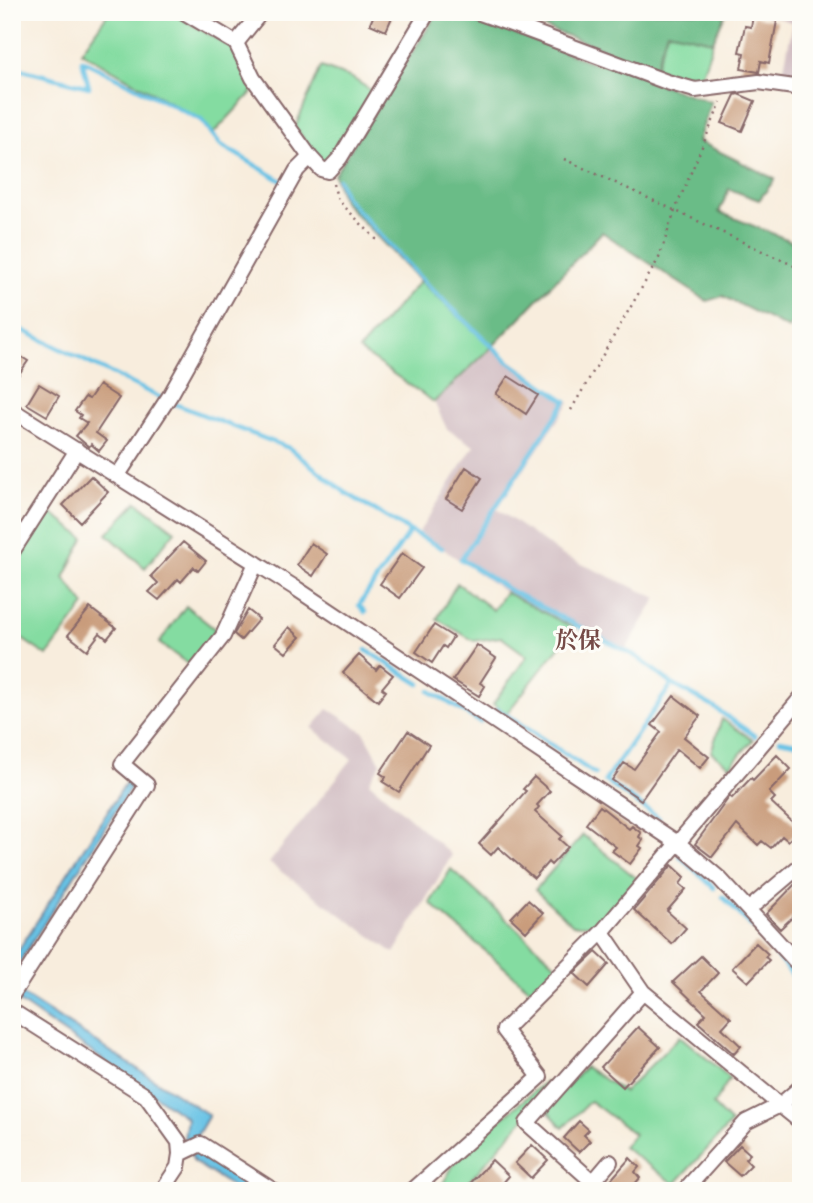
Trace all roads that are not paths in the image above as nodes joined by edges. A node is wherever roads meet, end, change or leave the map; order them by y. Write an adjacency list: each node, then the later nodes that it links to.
1 (184, 12): 7 (street)
2 (261, 12): 7 (street)
3 (428, 12): 9 (street)
4 (477, 12): 6 (street)
5 (529, 12): 6 (street)
6 (525, 29): 8 (street)
7 (236, 43): 9 (street)
8 (801, 88)
9 (310, 157): 12 (street)
10 (12, 410): 11 (street)
11 (77, 450): 12 (street); 13 (street)
12 (118, 475): 14 (street)
13 (12, 552)
14 (256, 563): 16 (street); 21 (street)
15 (801, 698): 16 (street)
16 (679, 844): 18 (street); 19 (street)
17 (801, 865): 18 (street)
18 (749, 909): 20 (street)
19 (602, 932): 22 (street); 32 (street)
20 (801, 967)
21 (15, 991)
22 (643, 992): 25 (street); 29 (street)
23 (12, 1011): 27 (street)
24 (801, 1087): 25 (street)
25 (780, 1105): 26 (street); 33 (street)
26 (801, 1122)
27 (180, 1154): 30 (street); 31 (street)
28 (610, 1162): 29 (street)
29 (590, 1186)
30 (162, 1191)
31 (274, 1191)
32 (412, 1191)
33 (684, 1191)

